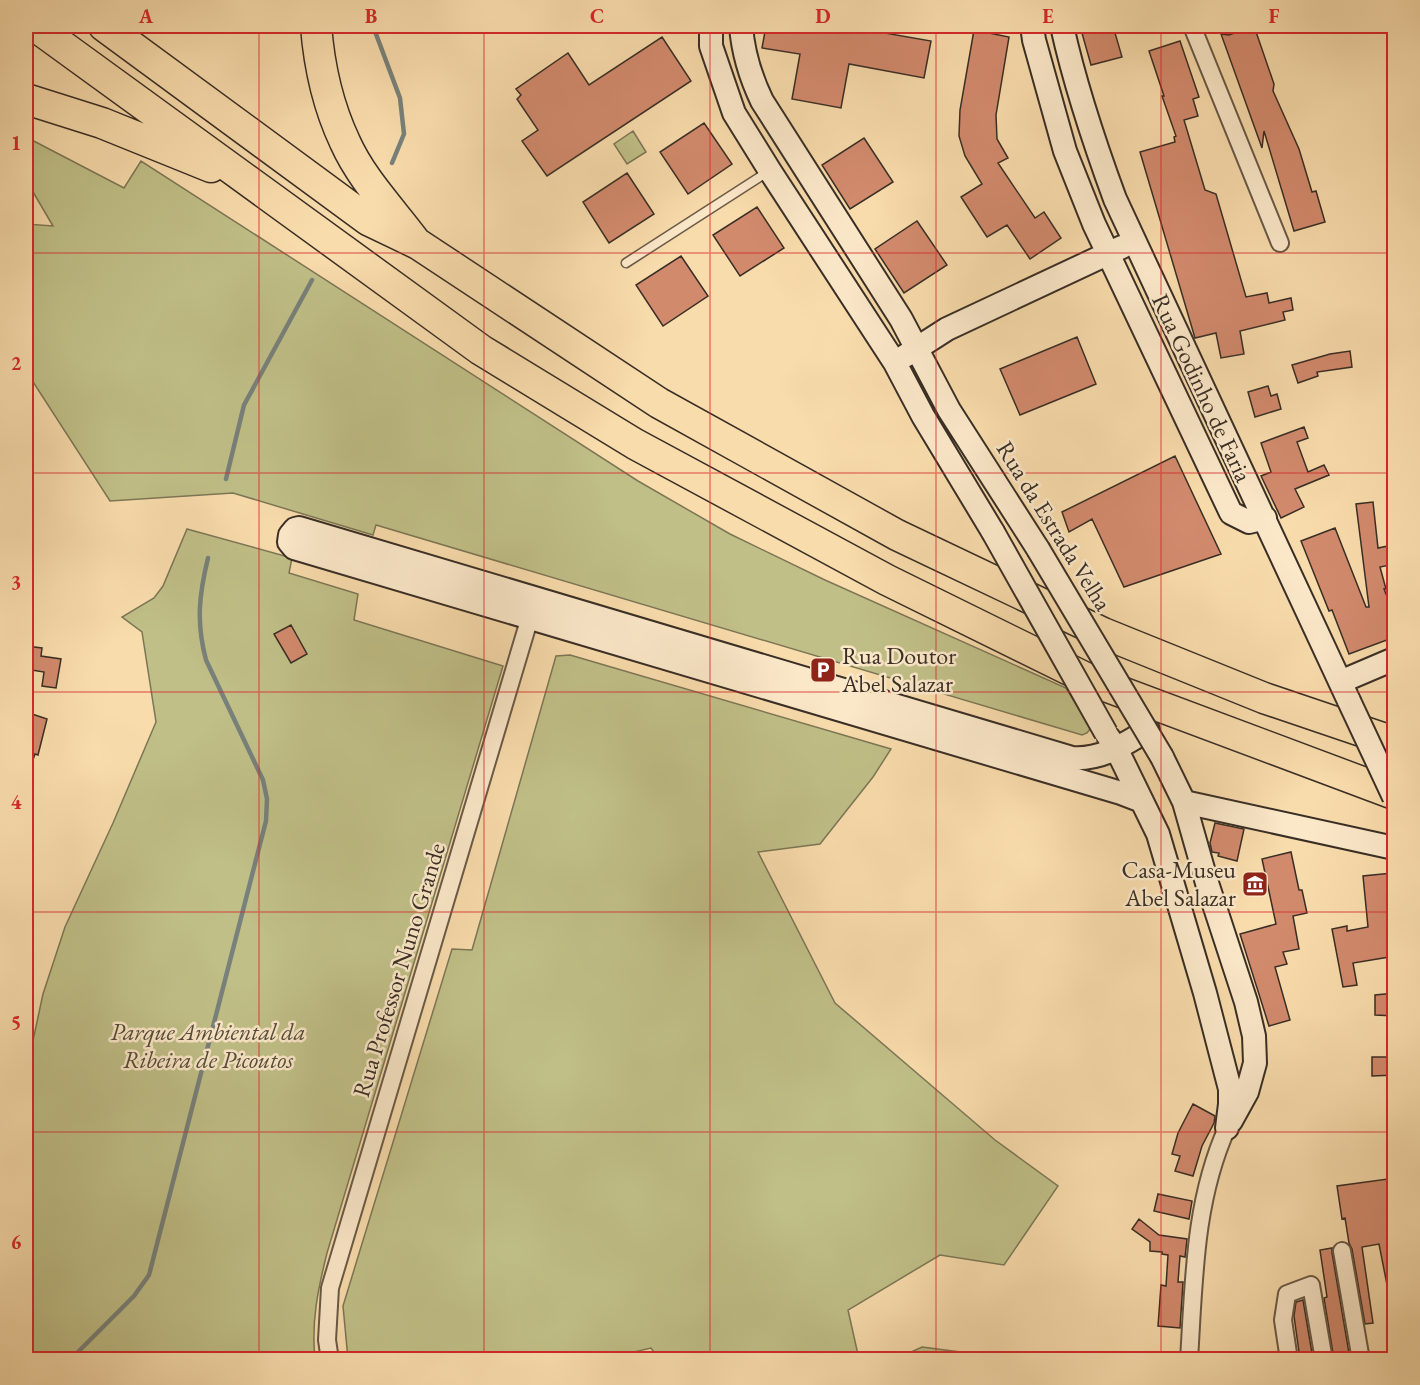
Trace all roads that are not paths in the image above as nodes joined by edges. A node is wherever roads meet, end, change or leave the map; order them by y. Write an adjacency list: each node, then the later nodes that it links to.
1 (35, 26): 12 (highway)
2 (104, 26): 15 (highway)
3 (316, 26): 15 (highway)
4 (711, 26): 11 (street, Rua da Estrada Velha)
5 (741, 26): 10 (street, Rua da Estrada Velha)
6 (1032, 26): 16 (street, Rua Godinho de Faria)
7 (1062, 26): 13 (street, Rua Godinho de Faria)
8 (1192, 26): 14 (street)
9 (26, 99): 12 (highway)
10 (801, 164): 11 (street); 18 (street, Rua da Estrada Velha)
11 (773, 176): 17 (lane); 19 (street, Rua da Estrada Velha)
12 (244, 179): 27 (highway)
13 (1134, 242): 16 (street); 20 (street, Rua Godinho de Faria)
14 (1280, 243)
15 (418, 244): 26 (highway)
16 (1108, 254): 18 (street); 20 (street, Rua Godinho de Faria)
17 (626, 263)
18 (917, 348): 19 (street); 24 (street, Rua da Estrada Velha, bridge)
19 (895, 363): 25 (street, Rua da Estrada Velha, bridge)
20 (1265, 518): 23 (street, Rua Godinho de Faria)
21 (533, 608): 21 (street); 25 (street); 28 (street); 35 (street, Rua Professor Nuno Grande)
22 (1395, 659): 23 (street)
23 (1345, 692): 27 (street, Rua Godinho de Faria, bridge)
24 (1148, 730): 25 (street); 29 (street, Rua da Estrada Velha, bridge)
25 (1116, 742): 28 (street, Rua da Estrada Velha)
26 (1395, 742)
27 (1395, 795)
28 (1142, 801): 32 (street, Rua da Estrada Velha)
29 (1184, 802): 30 (street); 31 (street, Rua da Estrada Velha)
30 (1395, 848)
31 (1207, 883): 32 (street); 33 (street, Rua da Estrada Velha)
32 (1175, 891): 33 (street, Rua da Estrada Velha)
33 (1227, 1128): 36 (street, Rua da Estrada Velha)
34 (1342, 1251): 39 (street)
35 (330, 1359)
36 (1189, 1359)
37 (1289, 1359): 38 (street)
38 (1324, 1359)
39 (1361, 1359)

